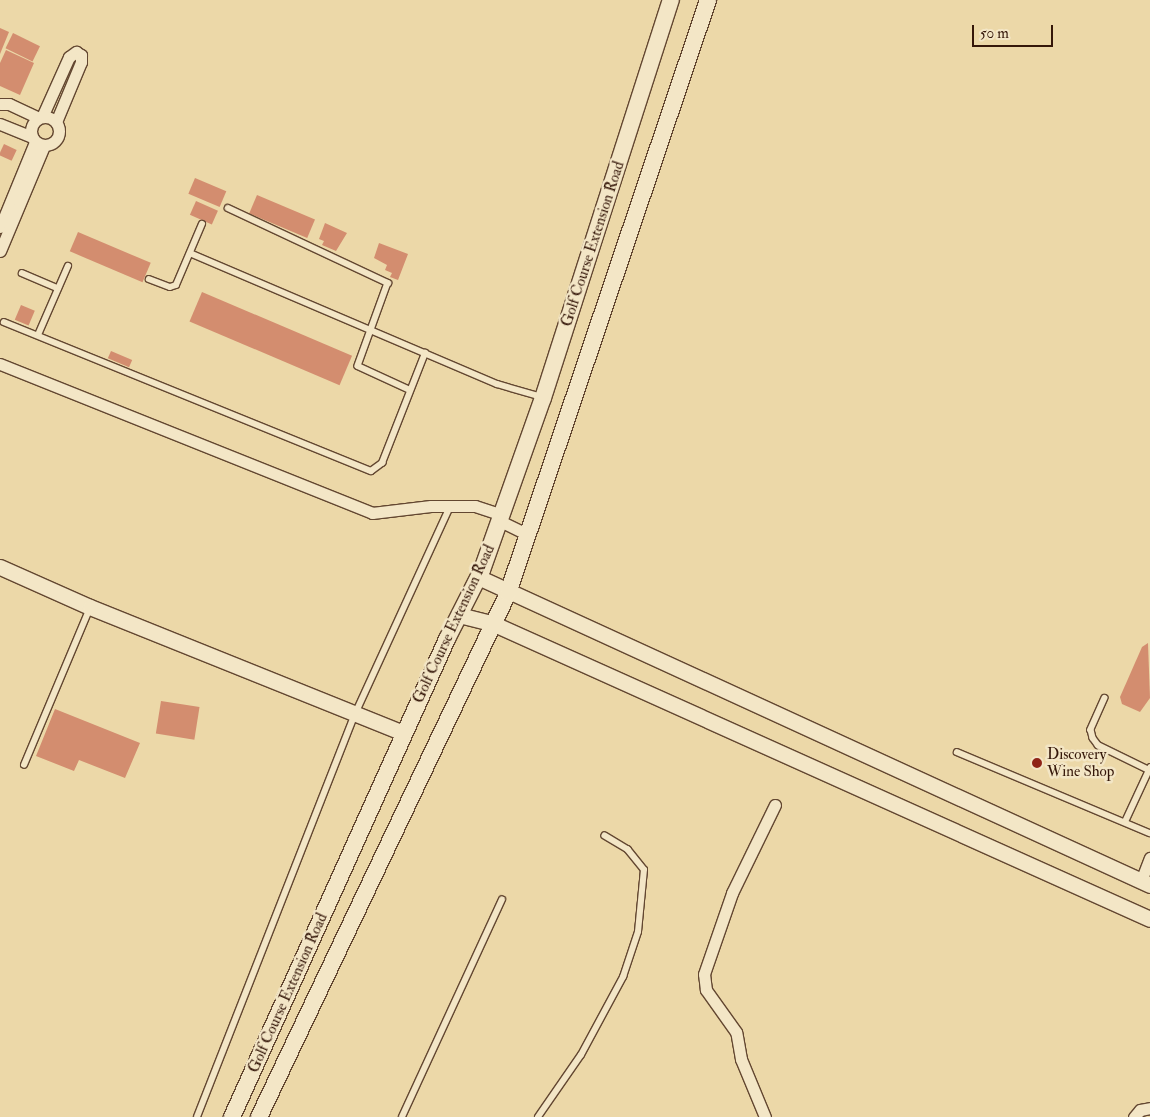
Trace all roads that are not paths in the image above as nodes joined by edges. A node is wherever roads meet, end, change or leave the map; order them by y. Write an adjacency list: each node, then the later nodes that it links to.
1 (708, 0): 26 (main road)
2 (667, 1): 23 (main road, Golf Course Extension Road)
3 (0, 104): 4 (street)
4 (41, 118): 5 (street); 5 (street); 7 (street)
5 (56, 122): 7 (street)
6 (0, 124): 7 (street)
7 (37, 142): 10 (street); 11 (street)
8 (228, 208): 18 (lane)
9 (202, 224): 12 (lane)
10 (0, 227)
11 (0, 251)
12 (190, 253): 15 (lane); 18 (lane)
13 (68, 266): 16 (lane)
14 (22, 273): 16 (lane)
15 (149, 278)
16 (58, 288): 19 (lane)
17 (4, 322): 19 (lane)
18 (371, 330): 20 (lane); 22 (lane)
19 (38, 335): 22 (lane)
20 (425, 353): 22 (lane); 23 (lane)
21 (0, 364): 24 (street)
22 (410, 390)
23 (544, 398): 25 (main road, Golf Course Extension Road)
24 (450, 507): 25 (street); 34 (lane)
25 (501, 518): 26 (street); 28 (main road, Golf Course Extension Road)
26 (529, 535): 29 (main road)
27 (0, 567): 30 (street)
28 (478, 577): 29 (street); 31 (main road, Golf Course Extension Road)
29 (508, 593): 32 (main road); 44 (street)
30 (90, 607): 34 (street); 37 (lane)
31 (459, 616): 32 (street); 35 (main road, Golf Course Extension Road)
32 (494, 624): 46 (street); 50 (main road)
33 (1105, 698): 38 (lane)
34 (356, 712): 35 (street); 48 (lane)
35 (404, 733): 49 (main road, Golf Course Extension Road)
36 (957, 752): 40 (lane)
37 (24, 765)
38 (1149, 769): 40 (lane)
39 (775, 805): 53 (street)
40 (1125, 822): 41 (lane)
41 (1150, 833)
42 (605, 836): 52 (lane)
43 (1150, 858): 44 (street)
44 (1146, 883)
45 (502, 900): 51 (lane)
46 (1150, 919)
47 (1150, 1108): 54 (street)
48 (196, 1117)
49 (232, 1117)
50 (259, 1117)
51 (402, 1117)
52 (538, 1117)
53 (765, 1117)
54 (1134, 1117)

